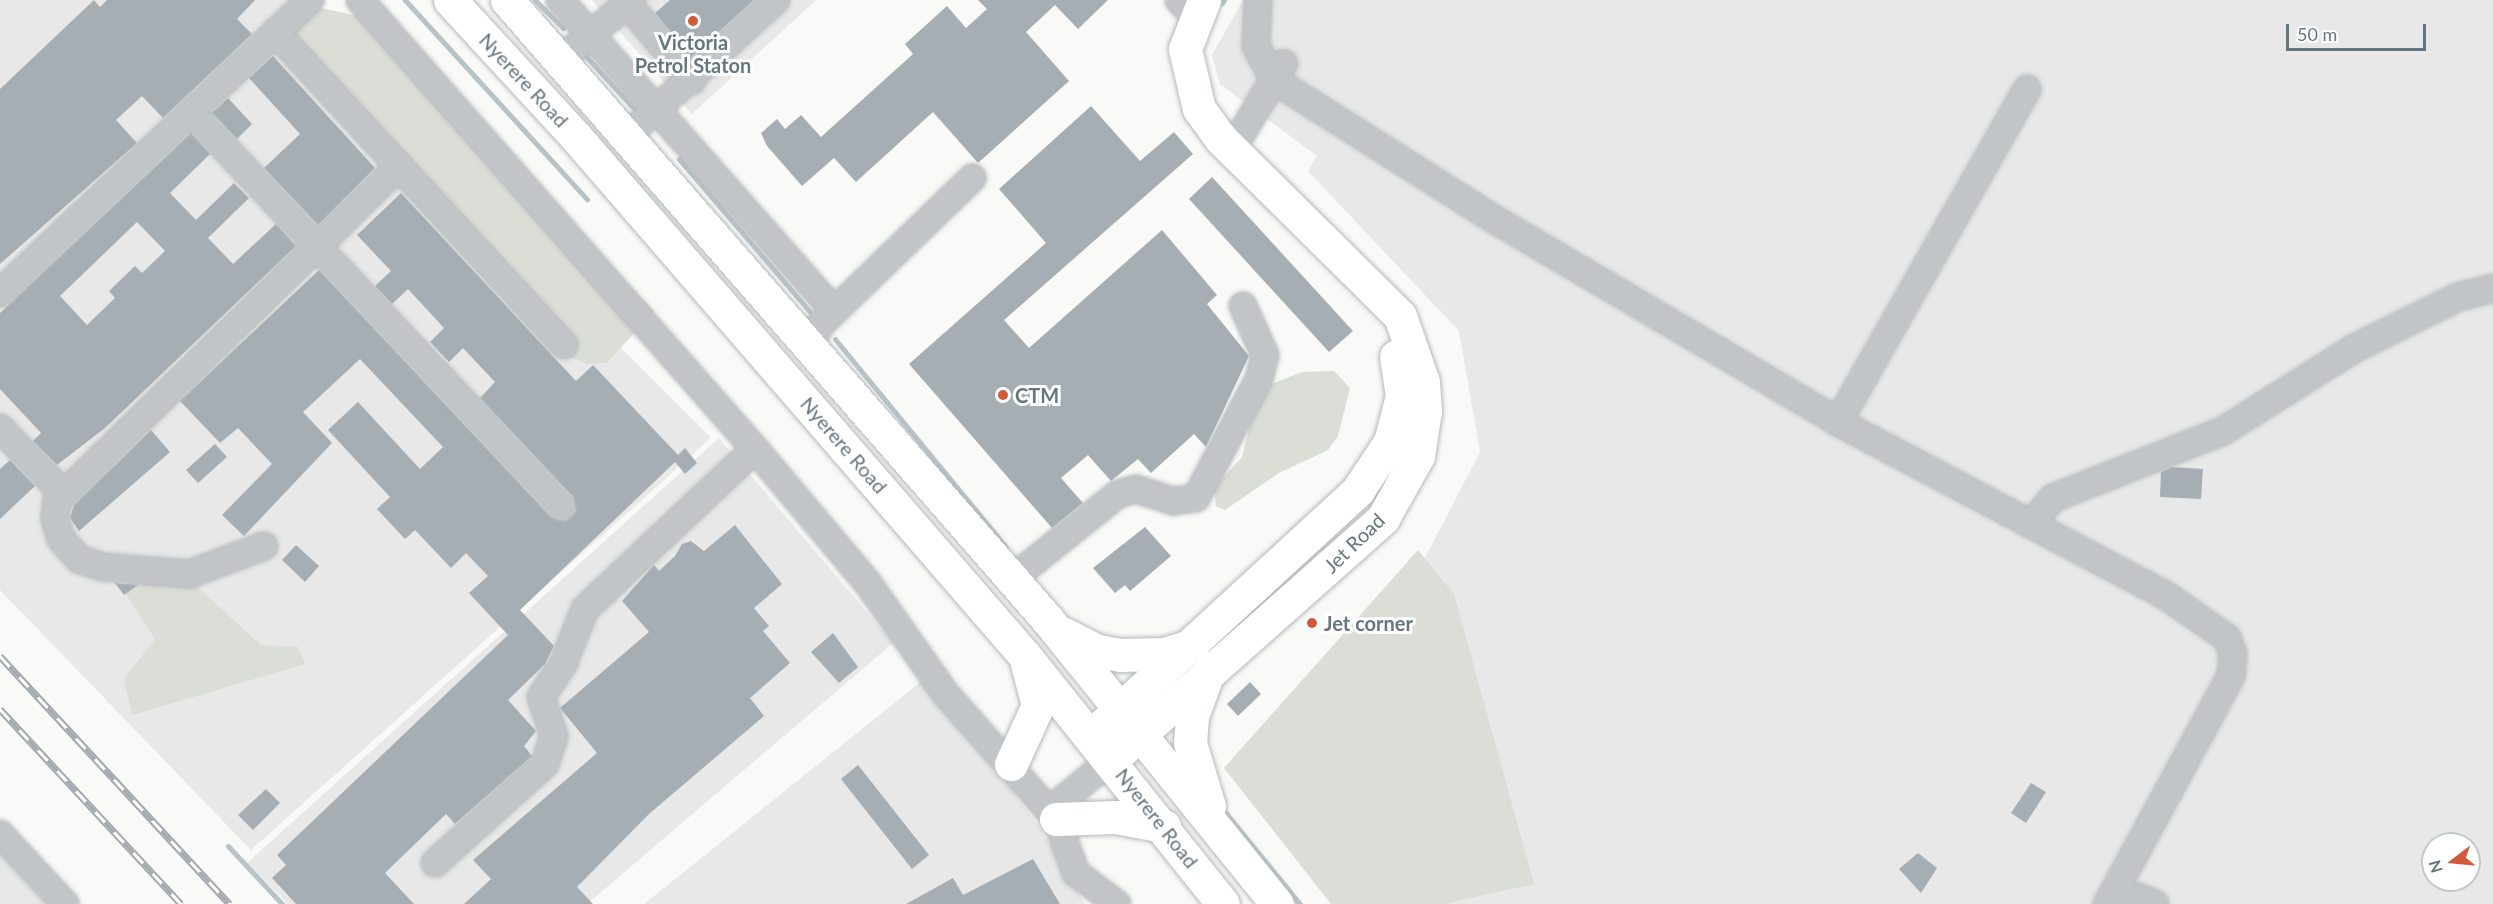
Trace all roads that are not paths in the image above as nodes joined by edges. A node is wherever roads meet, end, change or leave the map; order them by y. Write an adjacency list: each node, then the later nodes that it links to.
1 (310, 0): 10 (street)
2 (360, 0): 31 (street)
3 (450, 0): 38 (main road, Nyerere Road)
4 (507, 0): 12 (main road, Nyerere Road)
5 (560, 0): 11 (street)
6 (776, 0): 14 (street)
7 (1258, 0): 13 (street)
8 (630, 2): 11 (street); 14 (street)
9 (1193, 6): 19 (main road, Jet Road)
10 (275, 32): 17 (street); 20 (street)
11 (589, 36): 12 (street); 16 (street)
12 (561, 59): 18 (main road, Nyerere Road)
13 (1279, 71): 19 (street); 29 (street)
14 (692, 81): 16 (street)
15 (2028, 89): 29 (street)
16 (657, 111): 18 (street); 26 (street)
17 (191, 112): 22 (street); 24 (street)
18 (629, 134): 27 (main road, Nyerere Road)
19 (1232, 149): 39 (main road, Jet Road)
20 (399, 166): 22 (street); 28 (street)
21 (972, 178): 26 (street)
22 (317, 246): 32 (street); 33 (street)
23 (2493, 288): 34 (street)
24 (0, 293)
25 (1243, 306): 36 (street)
26 (834, 311): 27 (street)
27 (809, 344): 36 (main road, Nyerere Road)
28 (564, 345)
29 (1838, 422): 34 (street)
30 (0, 428): 32 (street)
31 (755, 448): 43 (street); 48 (street)
32 (63, 493): 35 (street)
33 (562, 507)
34 (2032, 523): 53 (street)
35 (264, 546)
36 (1012, 579): 37 (main road, Nyerere Road)
37 (1047, 619): 39 (main road); 40 (main road, Nyerere Road)
38 (1025, 656): 41 (main road, Nyerere Road); 43 (main road)
39 (1201, 659): 40 (main road, Jet Road); 47 (main road)
40 (1132, 722): 41 (main road, Jet Road); 42 (main road, Jet Road); 47 (main road, Nyerere Road)
41 (1083, 742): 42 (main road, Nyerere Road)
42 (1112, 759): 44 (street, Jet Road); 45 (main road, Nyerere Road)
43 (1011, 764): 44 (street)
44 (1052, 815): 45 (main road); 50 (street)
45 (1164, 826): 51 (main road, Nyerere Road)
46 (0, 834): 49 (street)
47 (1222, 835): 52 (main road, Nyerere Road)
48 (435, 863)
49 (65, 904)
50 (1117, 904)
51 (1223, 904)
52 (1277, 904)
53 (2107, 904)
54 (2115, 904): 55 (street)
55 (2155, 904)

